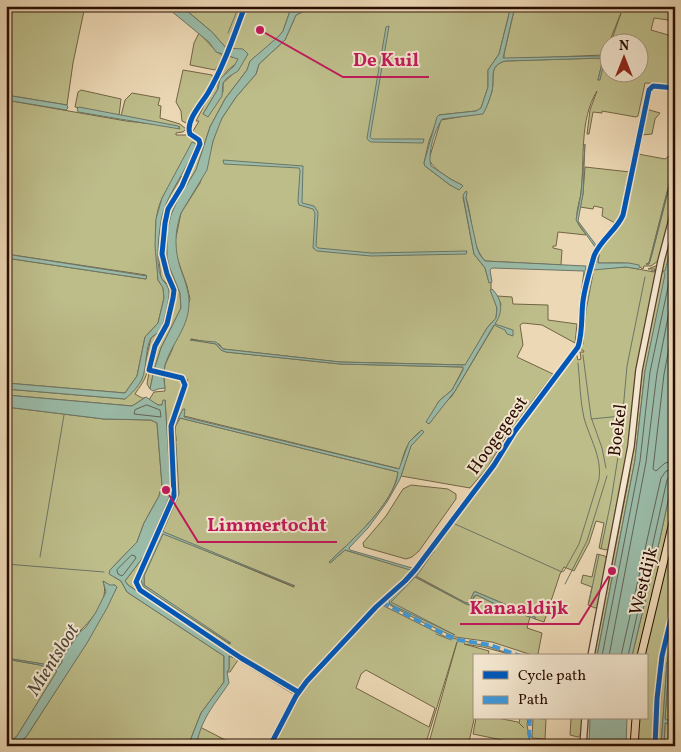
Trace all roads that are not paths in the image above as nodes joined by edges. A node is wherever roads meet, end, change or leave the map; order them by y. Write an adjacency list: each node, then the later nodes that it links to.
1 (245, 6): 3 (street)
2 (675, 88): 11 (street, Hoogegeest)
3 (190, 134)
4 (675, 208): 7 (street, Boekel)
5 (675, 514): 8 (main road, Westdijk)
6 (675, 602): 14 (street, Westdijk)
7 (591, 654)
8 (641, 654)
9 (585, 720): 12 (street)
10 (636, 720): 13 (main road)
11 (270, 746)
12 (583, 746)
13 (634, 746)
14 (655, 746)

